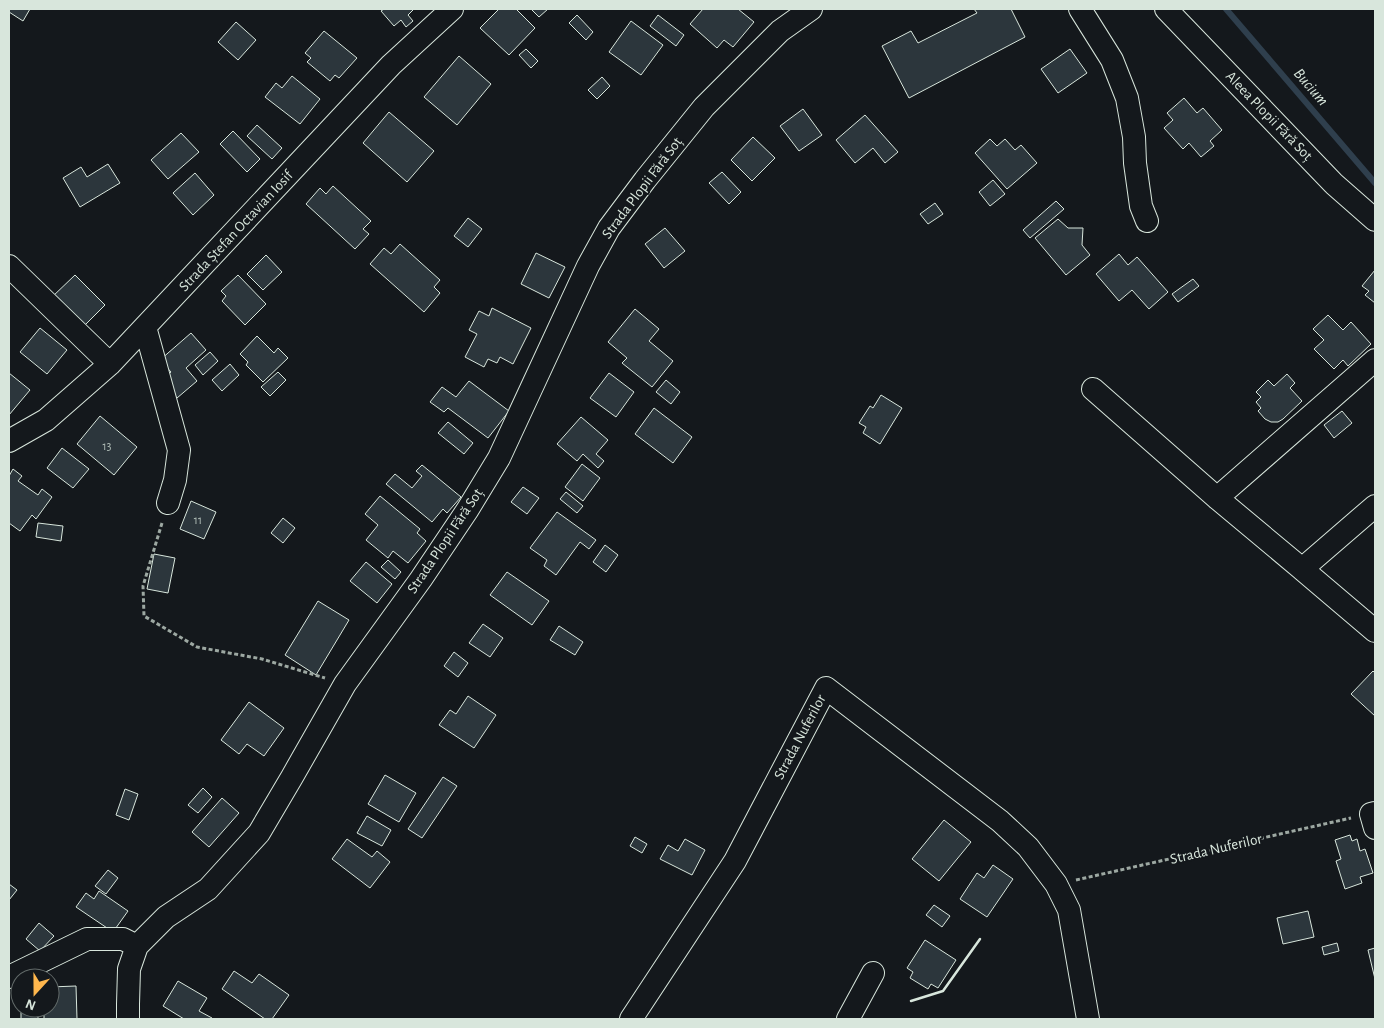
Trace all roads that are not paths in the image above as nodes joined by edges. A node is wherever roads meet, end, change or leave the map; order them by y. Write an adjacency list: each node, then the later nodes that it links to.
1 (452, 9): 8 (street, Strada Ștefan Octavian Iosif)
2 (811, 9): 18 (street, Strada Plopii Fără Soț)
3 (1080, 9): 6 (street)
4 (1166, 9): 5 (street, Aleea Plopii Fără Soț)
5 (1375, 220)
6 (1147, 221)
7 (9, 266): 10 (street)
8 (146, 327): 10 (street, Strada Ștefan Octavian Iosif); 14 (street)
9 (1375, 360): 13 (street)
10 (110, 364): 12 (street, Strada Ștefan Octavian Iosif)
11 (1093, 389): 13 (street)
12 (9, 441)
13 (1217, 498): 16 (street)
14 (168, 503)
15 (1375, 506): 16 (street)
16 (1302, 569): 17 (street)
17 (1375, 631)
18 (137, 946): 20 (street); 21 (street)
19 (873, 973): 23 (street)
20 (9, 977)
21 (128, 1019)
22 (631, 1019): 24 (street, Strada Nuferilor)
23 (848, 1019)
24 (1088, 1019)

